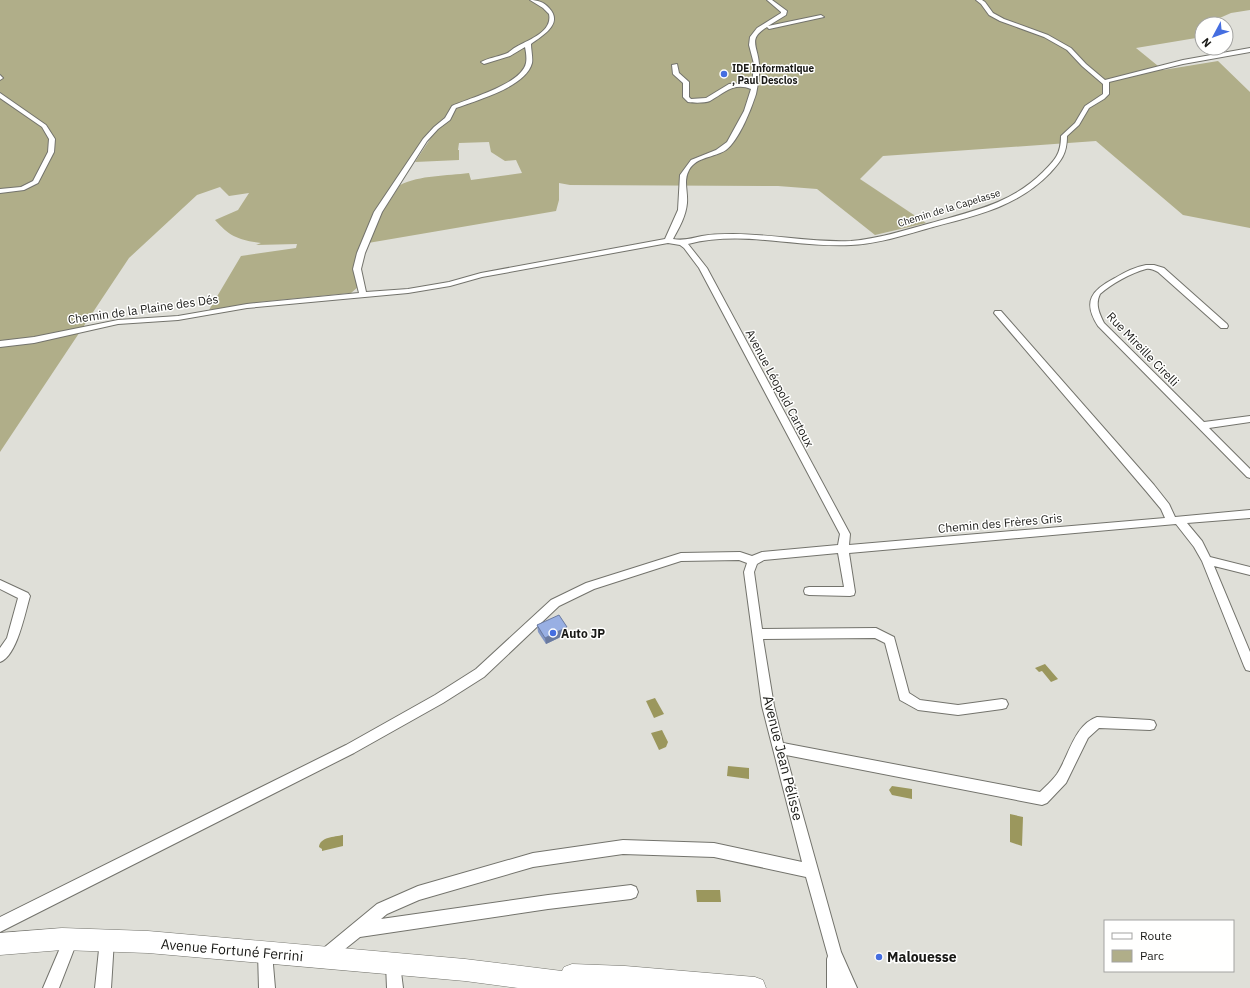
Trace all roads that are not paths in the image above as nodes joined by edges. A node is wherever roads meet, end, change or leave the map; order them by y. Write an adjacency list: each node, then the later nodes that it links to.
1 (532, 0): 6 (street)
2 (769, 0): 5 (street)
3 (978, 0): 10 (street)
4 (821, 17): 5 (street)
5 (763, 28): 11 (street)
6 (528, 44): 8 (street); 17 (street)
7 (1250, 50): 10 (street)
8 (484, 62)
9 (675, 66): 11 (street)
10 (1105, 83): 16 (street, Chemin de la Capelasse)
11 (754, 88): 14 (street)
12 (0, 95): 13 (street)
13 (0, 192)
14 (674, 229): 15 (street); 16 (street, Avenue Léopold Cartoux)
15 (668, 242): 16 (street, Chemin de la Plaine des Dés); 17 (street, Chemin de la Plaine des Dés)
16 (682, 243): 26 (street, Avenue Léopold Cartoux)
17 (363, 294): 20 (street, Chemin de la Plaine des Dés)
18 (998, 313): 25 (street)
19 (1224, 326): 22 (street, Rue Mireille Cirelli)
20 (0, 344)
21 (1250, 419): 22 (street)
22 (1200, 426): 23 (street, Rue Mireille Cirelli)
23 (1250, 475)
24 (1250, 514): 25 (street, Chemin des Frères Gris)
25 (1175, 520): 26 (street, Chemin des Frères Gris); 28 (street)
26 (843, 549): 27 (street, Chemin des Frères Gris); 31 (street, Avenue Léopold Cartoux)
27 (753, 561): 32 (street, Avenue Jean Pélisse); 40 (street)
28 (1207, 561): 29 (street); 34 (street)
29 (1250, 571)
30 (0, 584): 33 (street)
31 (808, 591)
32 (757, 634): 35 (street); 37 (street, Avenue Jean Pélisse)
33 (0, 657)
34 (1250, 666)
35 (1002, 704)
36 (1150, 725): 37 (street)
37 (778, 748): 38 (street, Avenue Jean Pélisse)
38 (811, 871): 41 (street); 46 (street, Avenue Jean Pélisse)
39 (631, 892): 41 (street)
40 (0, 925)
41 (356, 930): 47 (street)
42 (71, 939): 43 (main road, Avenue Fortuné Ferrini); 44 (main road, Avenue Fortuné Ferrini); 51 (street)
43 (107, 940): 45 (main road, Avenue Fortuné Ferrini); 52 (street)
44 (0, 944)
45 (265, 953): 47 (main road, Avenue Fortuné Ferrini); 53 (street)
46 (834, 953): 57 (street, Avenue Jean Pélisse); 58 (street, Avenue Jean Pélisse)
47 (323, 958): 48 (main road, Avenue Fortuné Ferrini)
48 (393, 964): 49 (main road, Avenue Fortuné Ferrini); 54 (street)
49 (465, 970): 50 (main road, Avenue Fortuné Ferrini); 55 (main road, Avenue Fortuné Ferrini)
50 (626, 983): 56 (main road, Avenue Fortuné Ferrini)
51 (51, 988)
52 (103, 988)
53 (267, 988)
54 (395, 988)
55 (606, 988)
56 (755, 988)
57 (835, 988)
58 (849, 988)

